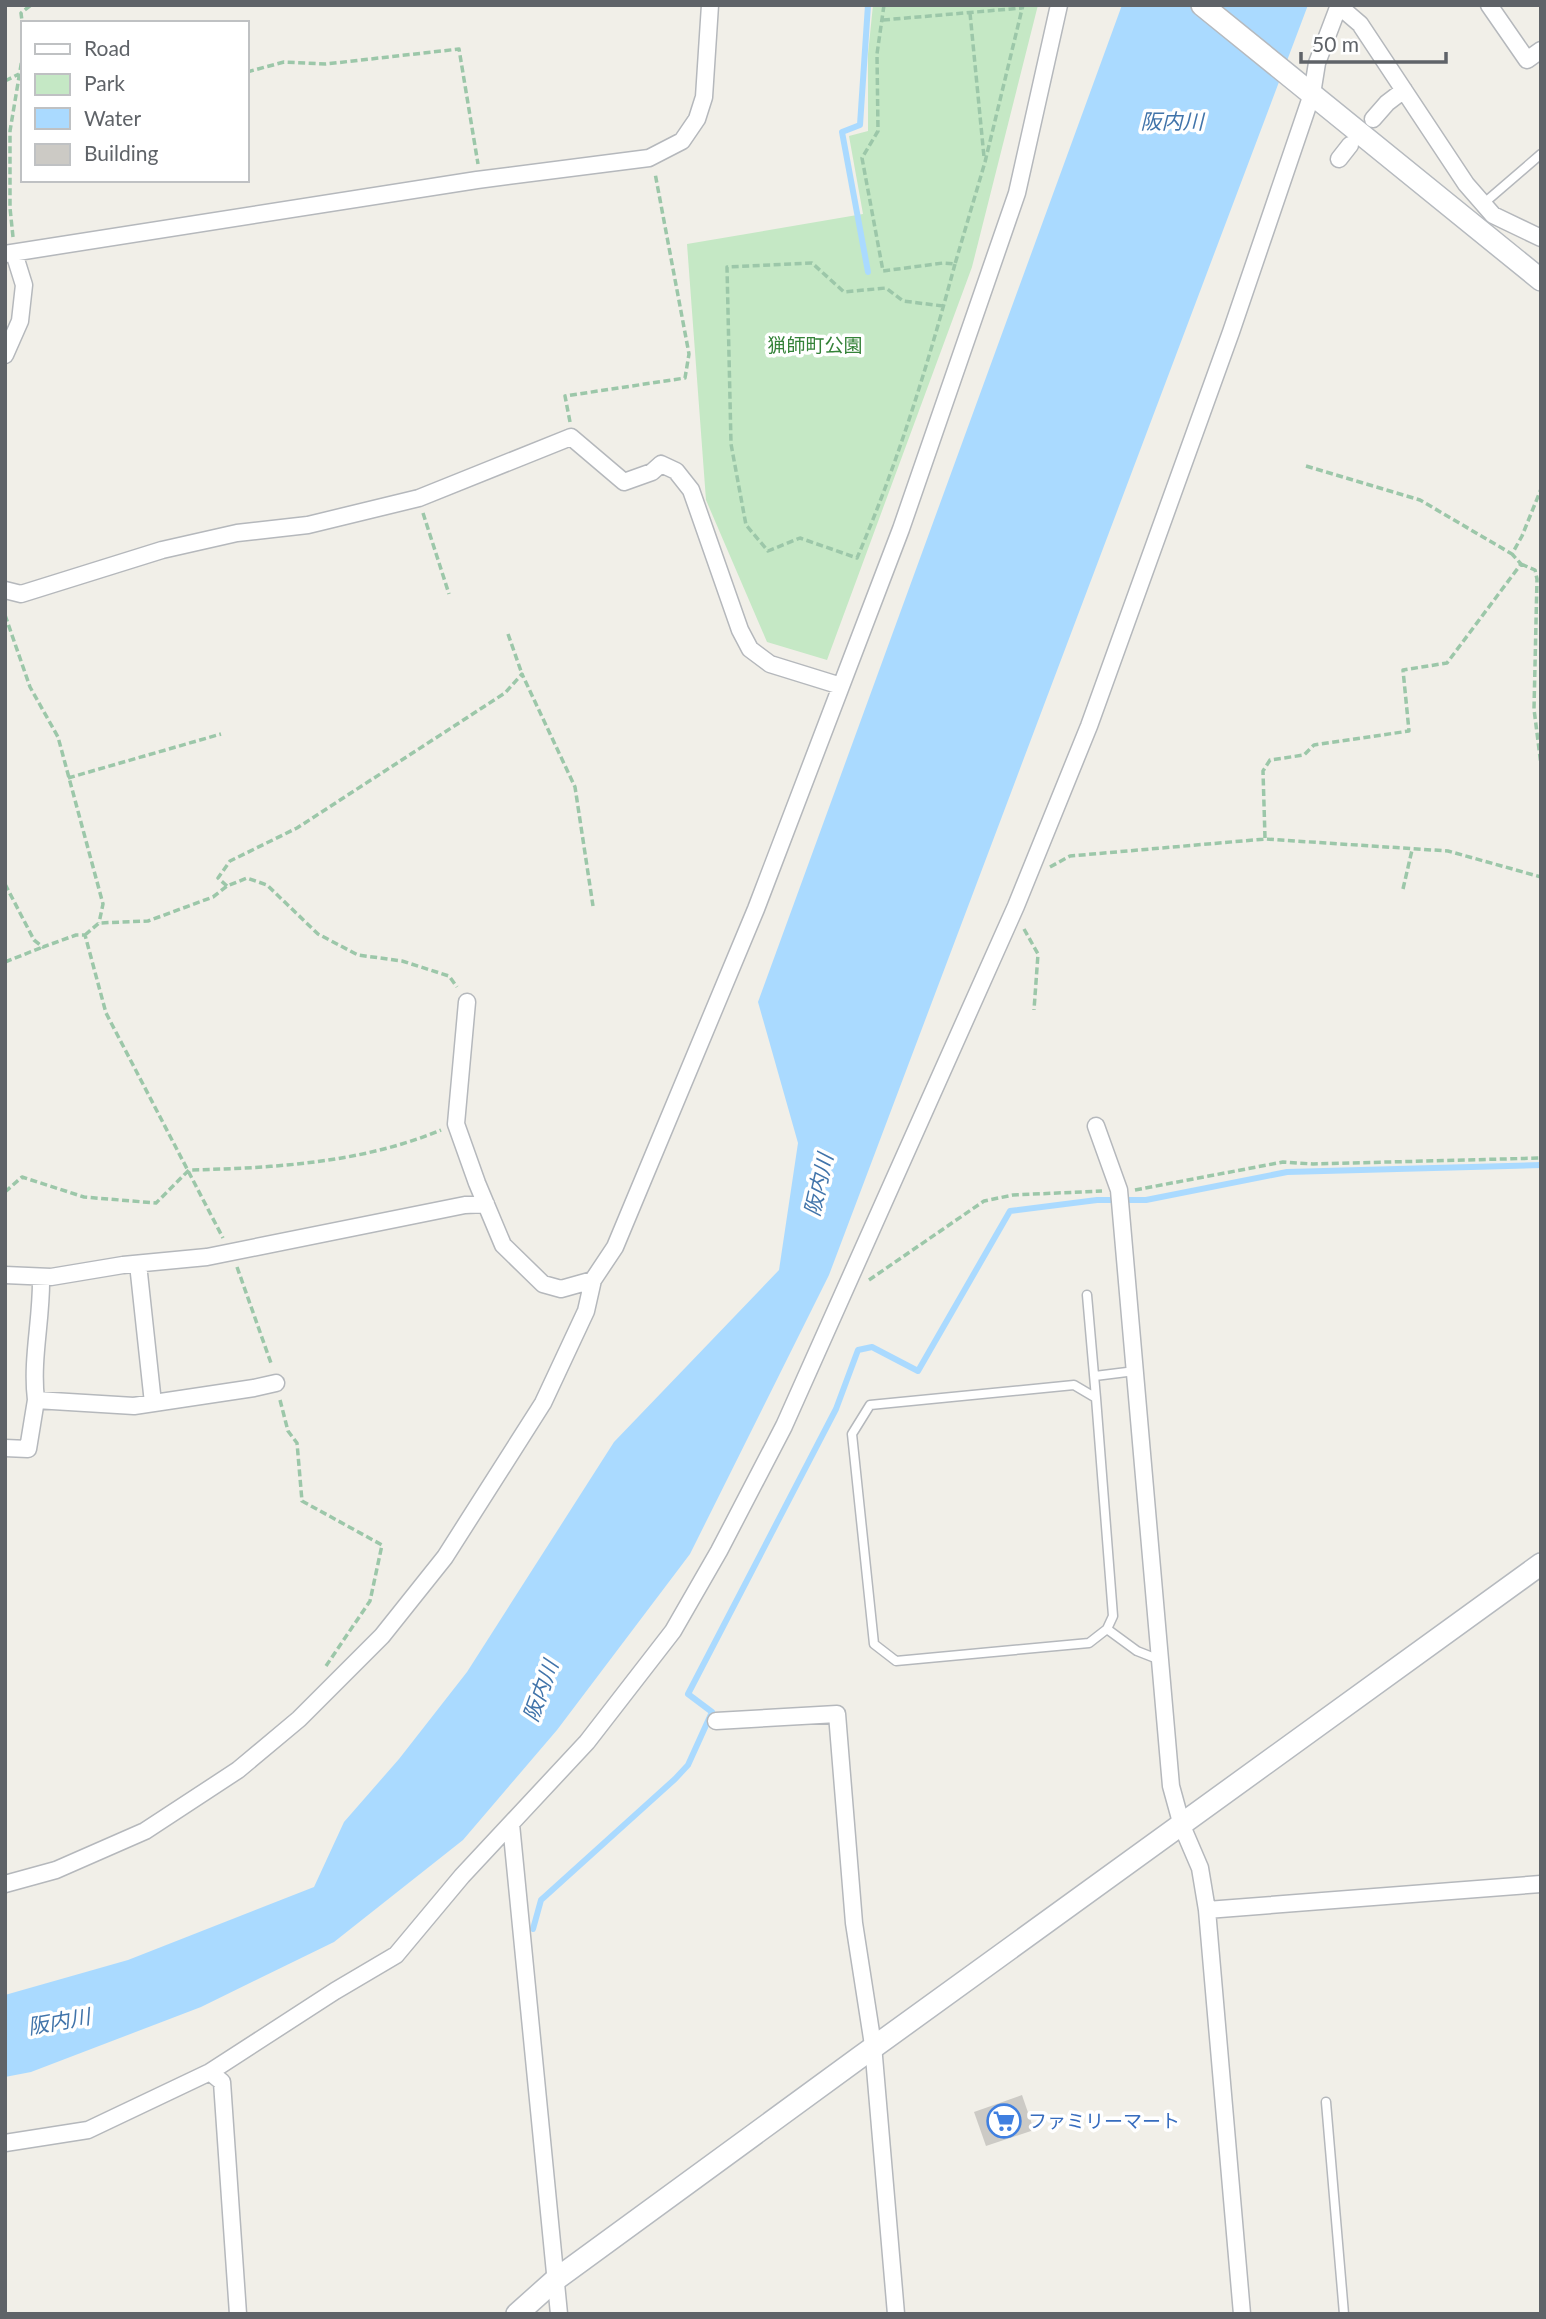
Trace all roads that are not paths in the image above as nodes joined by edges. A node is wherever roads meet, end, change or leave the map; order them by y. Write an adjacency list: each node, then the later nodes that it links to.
1 (710, 5): 15 (street)
2 (1059, 5): 19 (street)
3 (1202, 5): 8 (street)
4 (1339, 5): 7 (street); 8 (street)
5 (1489, 5): 6 (street)
6 (1541, 50)
7 (1404, 90): 9 (street); 13 (street)
8 (1312, 94): 13 (street); 39 (street)
9 (1373, 119)
10 (1350, 145): 12 (street)
11 (1541, 153): 13 (lane)
12 (1339, 159)
13 (1486, 217): 14 (street); 16 (street)
14 (1541, 238)
15 (10, 253): 17 (street)
16 (1541, 280)
17 (5, 355)
18 (5, 590): 19 (street)
19 (841, 686): 26 (street)
20 (467, 1002): 22 (street)
21 (1097, 1126): 28 (street)
22 (486, 1204): 23 (street); 26 (street)
23 (138, 1264): 25 (street); 33 (street)
24 (5, 1275): 25 (street)
25 (40, 1277): 32 (street)
26 (593, 1280): 41 (street)
27 (1087, 1294): 29 (lane)
28 (1135, 1371): 29 (lane); 37 (street)
29 (1095, 1376): 31 (lane)
30 (276, 1383): 33 (street)
31 (1096, 1398): 36 (lane); 36 (lane)
32 (36, 1399): 33 (street); 34 (street)
33 (153, 1403)
34 (5, 1448)
35 (1541, 1564): 40 (street)
36 (1107, 1629): 37 (lane)
37 (1160, 1660): 40 (street)
38 (716, 1721): 44 (street)
39 (511, 1824): 45 (street); 48 (street)
40 (1182, 1826): 43 (street); 44 (street)
41 (5, 1884)
42 (1541, 1884): 43 (street)
43 (1207, 1910): 53 (street)
44 (873, 2045): 48 (street); 52 (street)
45 (210, 2072): 47 (street); 49 (street)
46 (1326, 2102): 54 (lane)
47 (5, 2143)
48 (555, 2280): 50 (street); 51 (street)
49 (238, 2314)
50 (517, 2314)
51 (559, 2314)
52 (896, 2314)
53 (1242, 2314)
54 (1344, 2314)

